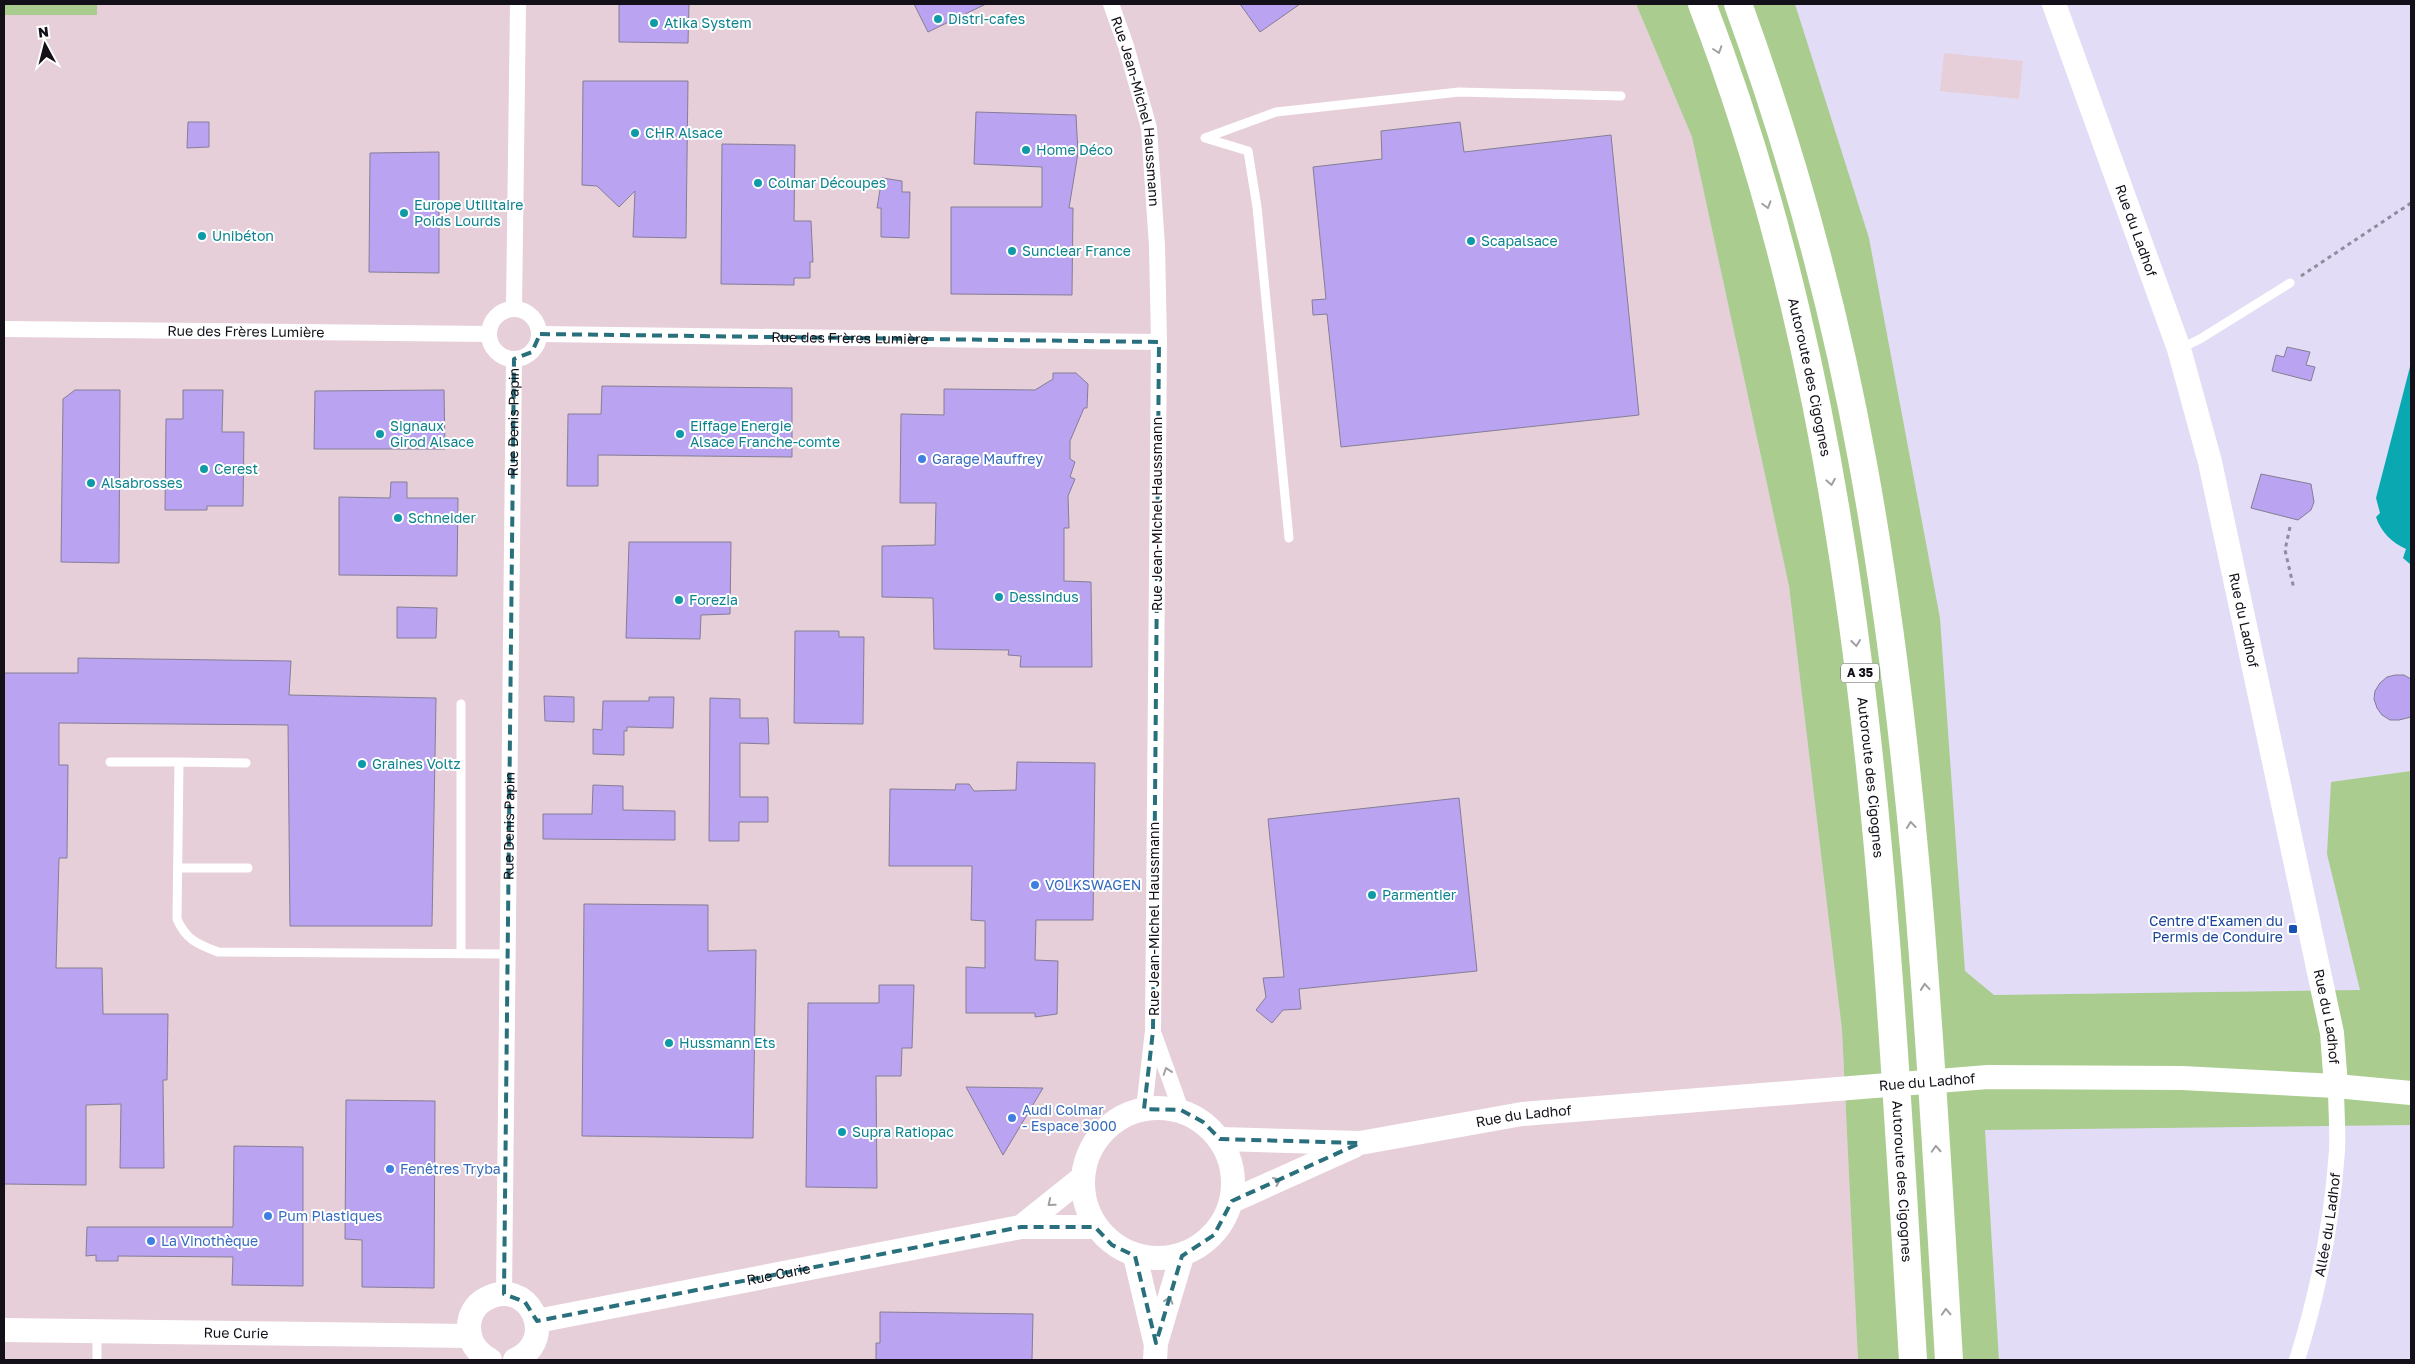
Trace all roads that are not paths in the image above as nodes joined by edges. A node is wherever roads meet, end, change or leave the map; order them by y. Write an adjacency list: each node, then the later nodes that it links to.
1 (518, 4): 8 (street)
2 (1111, 4): 12 (street, Rue Jean-Michel Haussmann)
3 (1702, 4): 46 (highway, Autoroute des Cigognes / A 35, one-way to 46)
4 (1738, 4): 47 (highway, A 35, one-way to 4)
5 (2054, 4): 13 (main road, Rue du Ladhof)
6 (1621, 96): 15 (lane)
7 (2290, 283): 13 (lane)
8 (514, 308): 10 (street); 11 (street)
9 (4, 329): 10 (street, Rue des Frères Lumière)
10 (488, 334): 14 (street)
11 (540, 334): 12 (street, Rue des Frères Lumière); 14 (street)
12 (1159, 342): 24 (street, Rue Jean-Michel Haussmann)
13 (2179, 349): 25 (main road, Rue du Ladhof)
14 (514, 359): 23 (street, Rue Denis Papin)
15 (1289, 538)
16 (460, 704): 22 (lane)
17 (110, 762): 18 (lane)
18 (179, 762): 19 (lane); 20 (lane)
19 (246, 763)
20 (178, 868): 21 (lane); 22 (lane)
21 (248, 868)
22 (461, 953): 23 (lane)
23 (508, 954): 37 (street, Rue Denis Papin)
24 (1153, 1031): 27 (street, Rue Jean-Michel Haussmann); 28 (street, Rue Jean-Michel Haussmann, one-way to 24)
25 (2336, 1086): 26 (main road); 30 (main road, Rue du Ladhof); 48 (street, Allée du Ladhof)
26 (2411, 1093)
27 (1144, 1108): 28 (main road); 31 (main road)
28 (1180, 1110): 29 (main road)
29 (1220, 1139): 30 (main road, Rue du Ladhof); 32 (main road)
30 (1360, 1143): 32 (main road, Rue du Ladhof, one-way to 30)
31 (1082, 1178): 33 (main road, Rue Curie, one-way to 33); 34 (main road)
32 (1232, 1201): 36 (main road)
33 (1021, 1227): 34 (main road, Rue Curie); 38 (main road, Rue Curie)
34 (1095, 1227): 35 (main road)
35 (1135, 1256): 36 (main road); 42 (main road)
36 (1182, 1256): 42 (main road, one-way to 36)
37 (504, 1294): 38 (main road); 41 (main road)
38 (537, 1321): 45 (main road)
39 (4, 1330): 40 (main road, Rue Curie)
40 (97, 1332): 41 (main road, Rue Curie); 43 (lane)
41 (469, 1336): 44 (main road)
42 (1155, 1352)
43 (97, 1360)
44 (490, 1360)
45 (515, 1360)
46 (1913, 1360)
47 (1949, 1360)
48 (2297, 1360)

